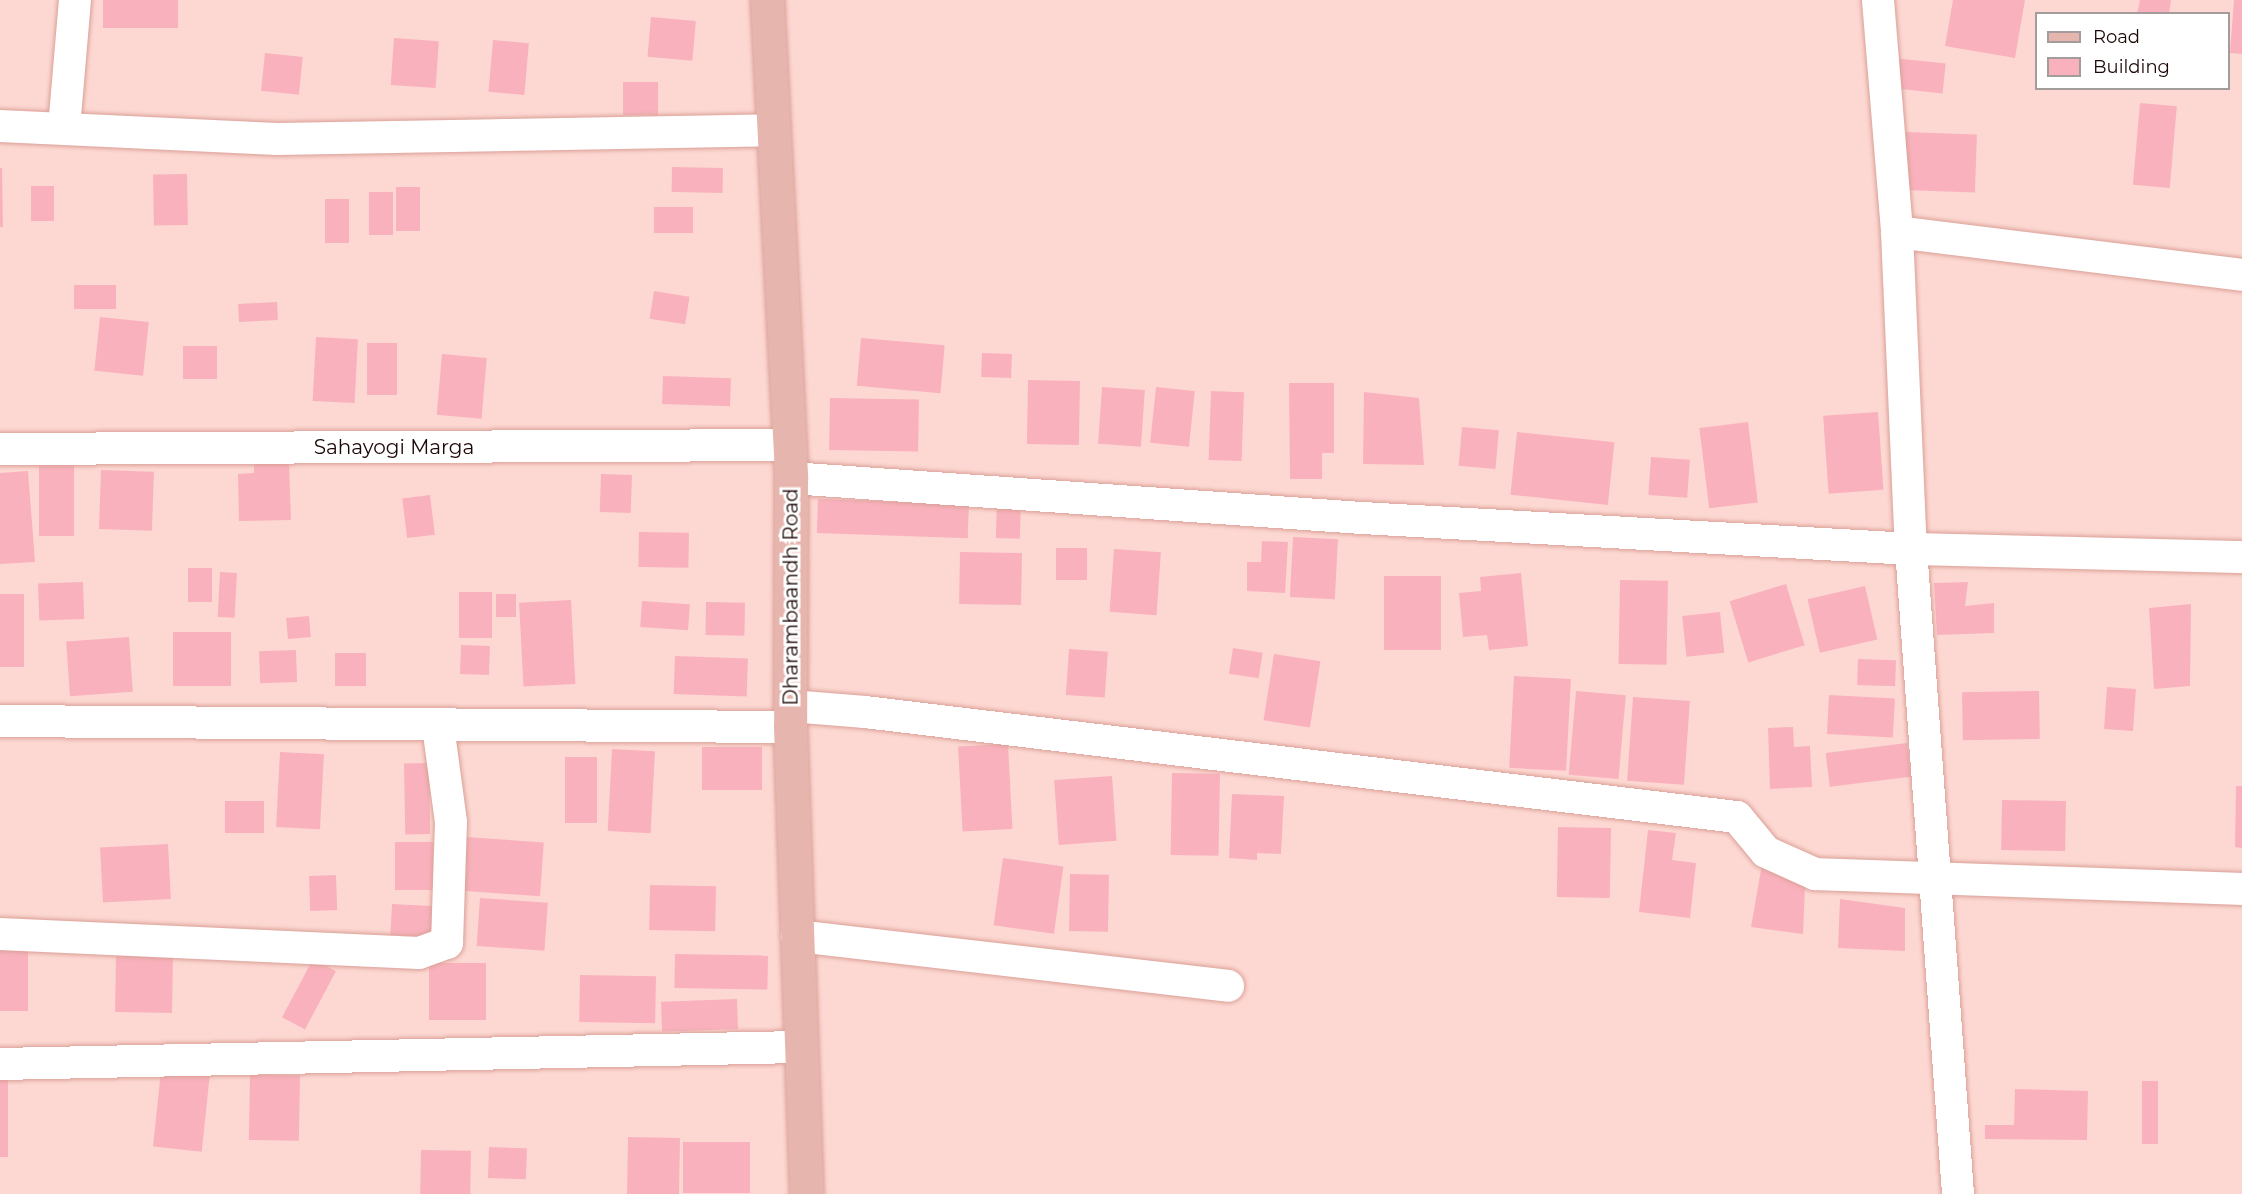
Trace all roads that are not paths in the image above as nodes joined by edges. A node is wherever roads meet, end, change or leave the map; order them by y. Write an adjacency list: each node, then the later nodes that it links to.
1 (75, 0): 5 (street)
2 (767, 0): 6 (main road, Dharambaandh Road)
3 (1878, 0): 7 (street)
4 (0, 126): 5 (street)
5 (64, 128): 6 (street)
6 (773, 130): 9 (main road, Dharambaandh Road)
7 (1897, 232): 8 (street); 12 (street)
8 (2242, 275)
9 (788, 445): 10 (street, Sahayogi Marga); 11 (main road, Dharambaandh Road)
10 (0, 449)
11 (791, 478): 12 (street); 14 (main road, Dharambaandh Road)
12 (1911, 549): 13 (street); 17 (street)
13 (2242, 557)
14 (790, 717): 16 (street); 17 (street); 20 (main road, Dharambaandh Road)
15 (0, 721): 16 (street)
16 (438, 726): 19 (street)
17 (1938, 877): 18 (street); 25 (street)
18 (2242, 889)
19 (0, 934)
20 (797, 936): 21 (street); 22 (main road, Dharambaandh Road)
21 (1228, 986)
22 (801, 1047): 23 (street); 24 (main road, Dharambaandh Road)
23 (0, 1064)
24 (806, 1194)
25 (1958, 1194)

